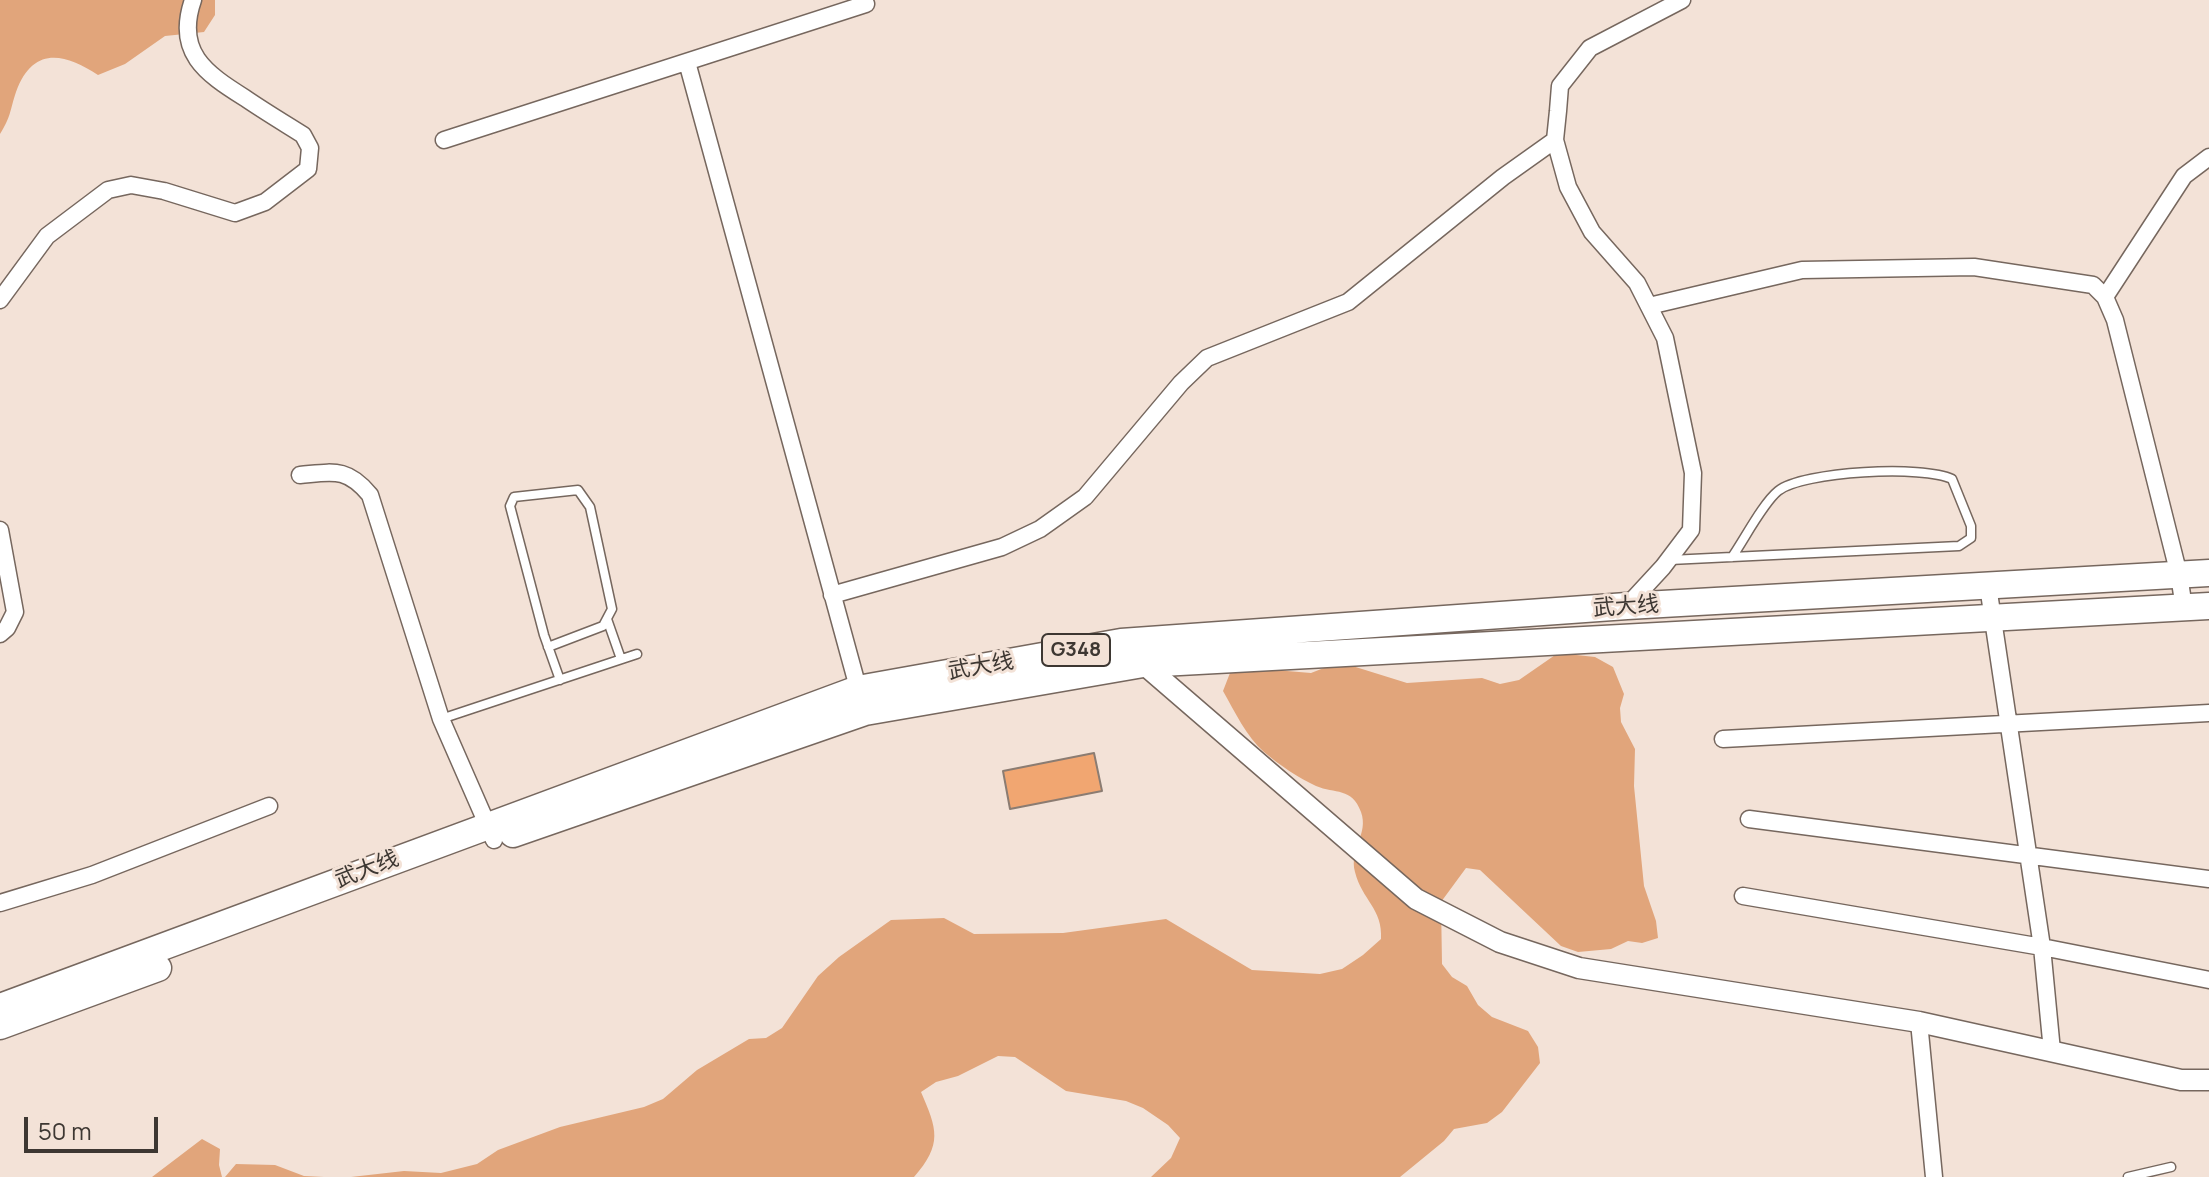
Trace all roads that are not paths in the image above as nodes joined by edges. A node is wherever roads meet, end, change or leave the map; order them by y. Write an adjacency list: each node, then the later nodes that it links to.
1 (193, 0): 9 (street)
2 (1682, 0): 6 (street)
3 (866, 4): 4 (street)
4 (687, 62): 5 (street); 18 (street)
5 (444, 140)
6 (1555, 140): 10 (street); 18 (street)
7 (2209, 157): 8 (street)
8 (2105, 297): 10 (street); 16 (street)
9 (0, 300)
10 (1649, 306): 14 (street)
11 (300, 475): 32 (street)
12 (0, 530): 23 (street)
13 (1732, 557): 13 (lane); 14 (lane)
14 (1669, 560): 19 (street)
15 (2209, 573): 16 (highway, 武大线 / G348)
16 (2179, 575): 17 (highway, 武大线 / G348); 20 (street)
17 (1988, 586): 19 (highway, 武大线 / G348); 21 (street)
18 (832, 595): 30 (street)
19 (1627, 606): 24 (highway, 武大线 / G348)
20 (2196, 607): 21 (highway, 武大线 / G348)
21 (1994, 618): 28 (highway, 武大线 / G348); 33 (street)
22 (607, 619): 25 (lane); 25 (lane); 27 (lane)
23 (0, 634)
24 (1121, 642): 28 (street); 30 (highway, 武大线 / G348)
25 (548, 647): 29 (lane)
26 (637, 654): 27 (lane)
27 (621, 659): 29 (lane)
28 (1143, 664): 30 (highway, 武大线 / G348); 45 (street)
29 (560, 680): 32 (lane)
30 (862, 700): 37 (highway, 武大线 / G348)
31 (2209, 713): 33 (street)
32 (441, 719): 37 (street)
33 (2009, 723): 34 (street); 38 (street)
34 (1723, 739)
35 (269, 806): 41 (street)
36 (1749, 819): 38 (street)
37 (490, 833): 44 (highway, 武大线 / G348); 46 (highway, 武大线 / G348)
38 (2028, 854): 39 (street); 42 (street)
39 (2209, 879)
40 (1743, 896): 42 (street)
41 (0, 903)
42 (2042, 947): 43 (street); 47 (street)
43 (2209, 980)
44 (0, 1007)
45 (1919, 1022): 47 (street); 50 (street)
46 (0, 1026)
47 (2052, 1051): 48 (street)
48 (2209, 1080)
49 (2171, 1167): 51 (lane)
50 (1934, 1177)
51 (2128, 1177)

